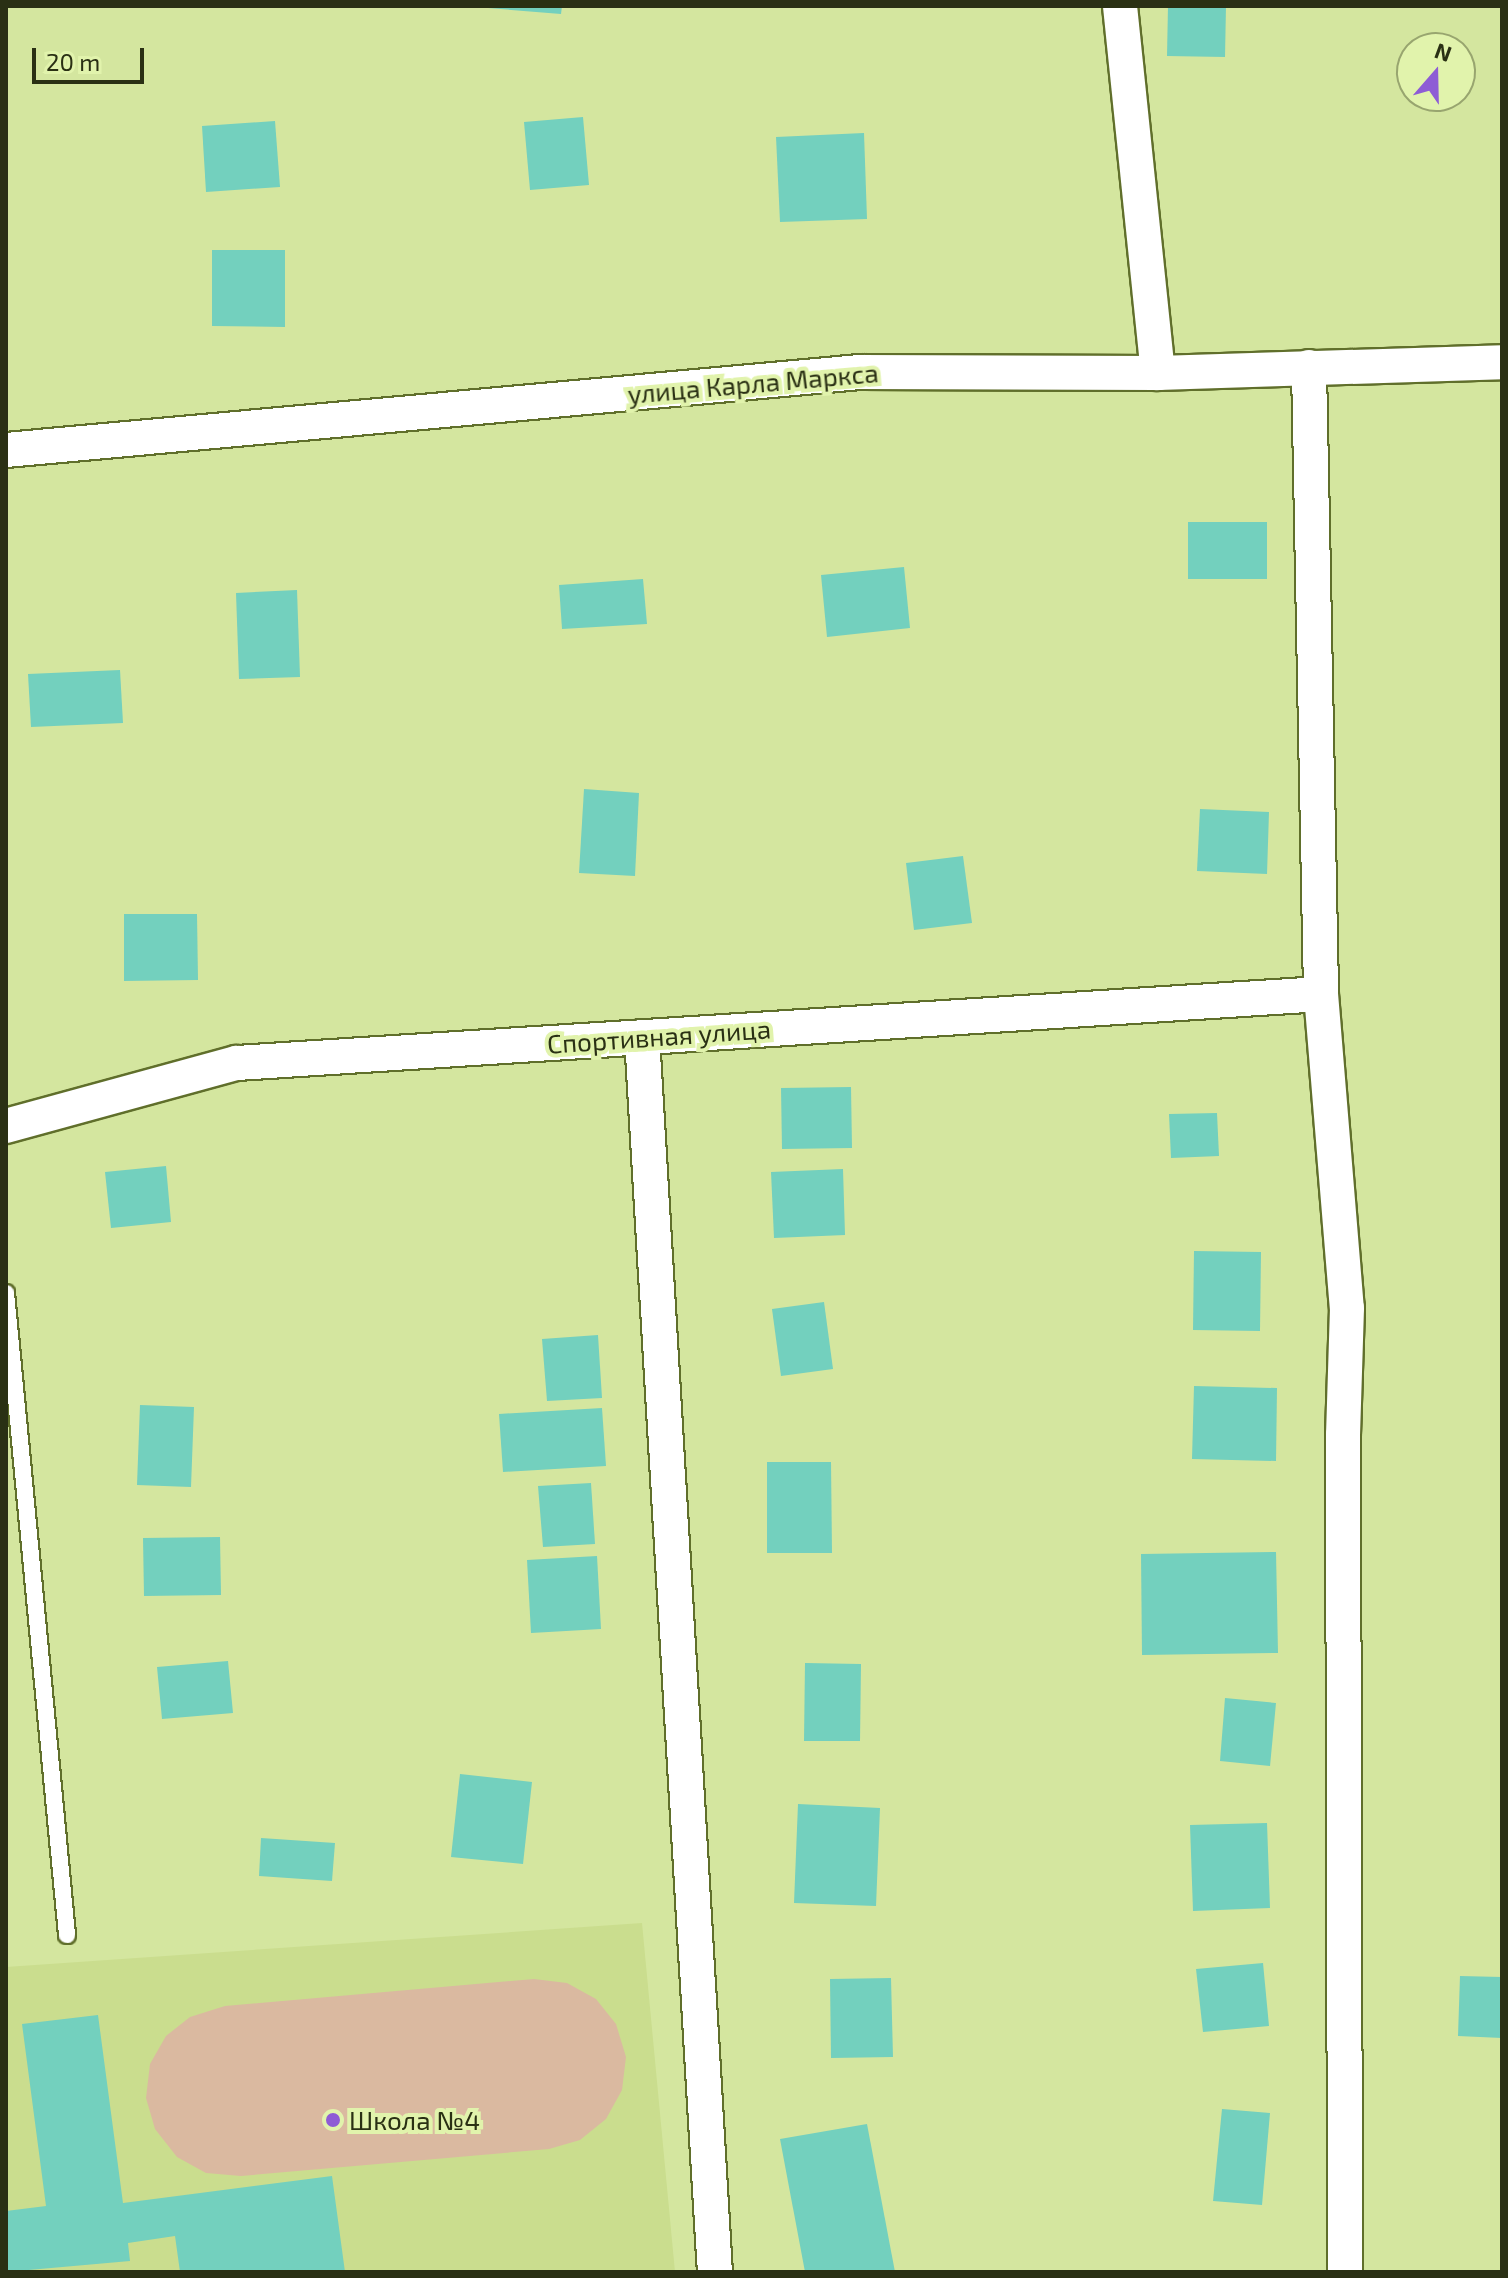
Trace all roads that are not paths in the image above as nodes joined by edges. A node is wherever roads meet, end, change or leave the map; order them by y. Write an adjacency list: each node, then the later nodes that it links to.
1 (1120, 6): 4 (street)
2 (1502, 362): 3 (street, улица Карла Маркса)
3 (1309, 367): 4 (street, улица Карла Маркса); 6 (street)
4 (1158, 373): 5 (street, улица Карла Маркса)
5 (6, 450)
6 (1321, 994): 7 (street, Спортивная улица); 12 (street)
7 (642, 1037): 8 (street, Спортивная улица); 11 (street)
8 (6, 1126)
9 (6, 1293): 10 (lane)
10 (67, 1935)
11 (715, 2272)
12 (1345, 2272)

